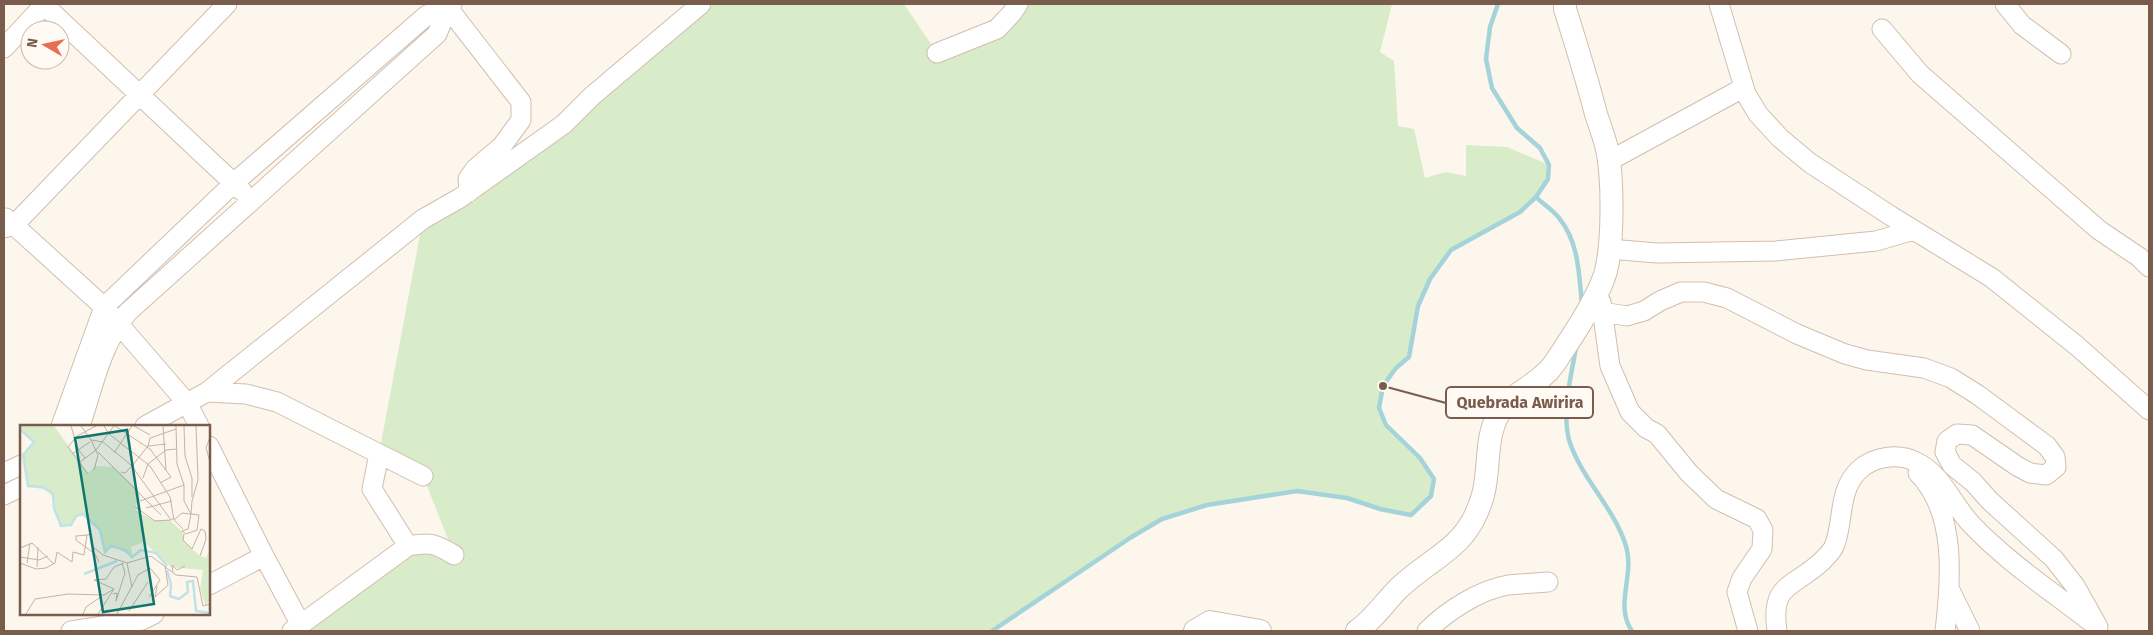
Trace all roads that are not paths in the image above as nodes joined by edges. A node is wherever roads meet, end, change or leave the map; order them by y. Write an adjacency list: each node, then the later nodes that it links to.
1 (44, 4): 10 (street); 14 (street)
2 (226, 4): 14 (street)
3 (701, 4): 17 (street)
4 (1018, 4): 11 (street)
5 (1565, 4): 15 (street)
6 (1719, 4): 13 (street)
7 (2005, 4): 12 (street)
8 (448, 5): 16 (street); 17 (street); 18 (street)
9 (1882, 29): 22 (street)
10 (4, 48)
11 (937, 53)
12 (2061, 54)
13 (1744, 88): 15 (street); 20 (street)
14 (141, 94): 16 (street); 19 (street)
15 (1609, 161): 21 (street)
16 (235, 182): 18 (street); 24 (street)
17 (469, 192): 27 (street)
18 (251, 201): 26 (street)
19 (7, 223): 24 (street)
20 (1914, 230): 21 (street); 29 (street)
21 (1609, 249): 23 (street)
22 (2149, 267)
23 (1599, 288): 25 (street); 54 (street)
24 (104, 307): 26 (street); 30 (street)
25 (1602, 312): 50 (street); 56 (street)
26 (118, 324): 28 (street); 31 (street)
27 (207, 392): 28 (street); 35 (street)
28 (187, 403): 32 (street); 33 (street)
29 (2149, 410)
30 (61, 425)
31 (80, 425)
32 (148, 425)
33 (198, 425)
34 (210, 448): 44 (street)
35 (379, 454): 39 (street); 42 (street)
36 (1903, 458): 47 (street); 50 (street); 57 (street)
37 (20, 465): 38 (street)
38 (4, 473)
39 (422, 476)
40 (20, 487): 41 (street)
41 (4, 495)
42 (408, 546): 43 (street); 49 (street)
43 (454, 555)
44 (264, 556): 46 (street); 49 (street)
45 (1548, 582): 55 (street)
46 (210, 584)
47 (1950, 590): 58 (street); 59 (street)
48 (146, 620): 51 (street)
49 (296, 628)
50 (2100, 629)
51 (70, 631)
52 (1195, 631): 53 (street)
53 (1260, 631)
54 (1357, 631)
55 (1426, 631)
56 (1748, 631)
57 (1777, 631)
58 (1945, 631)
59 (1970, 631)

